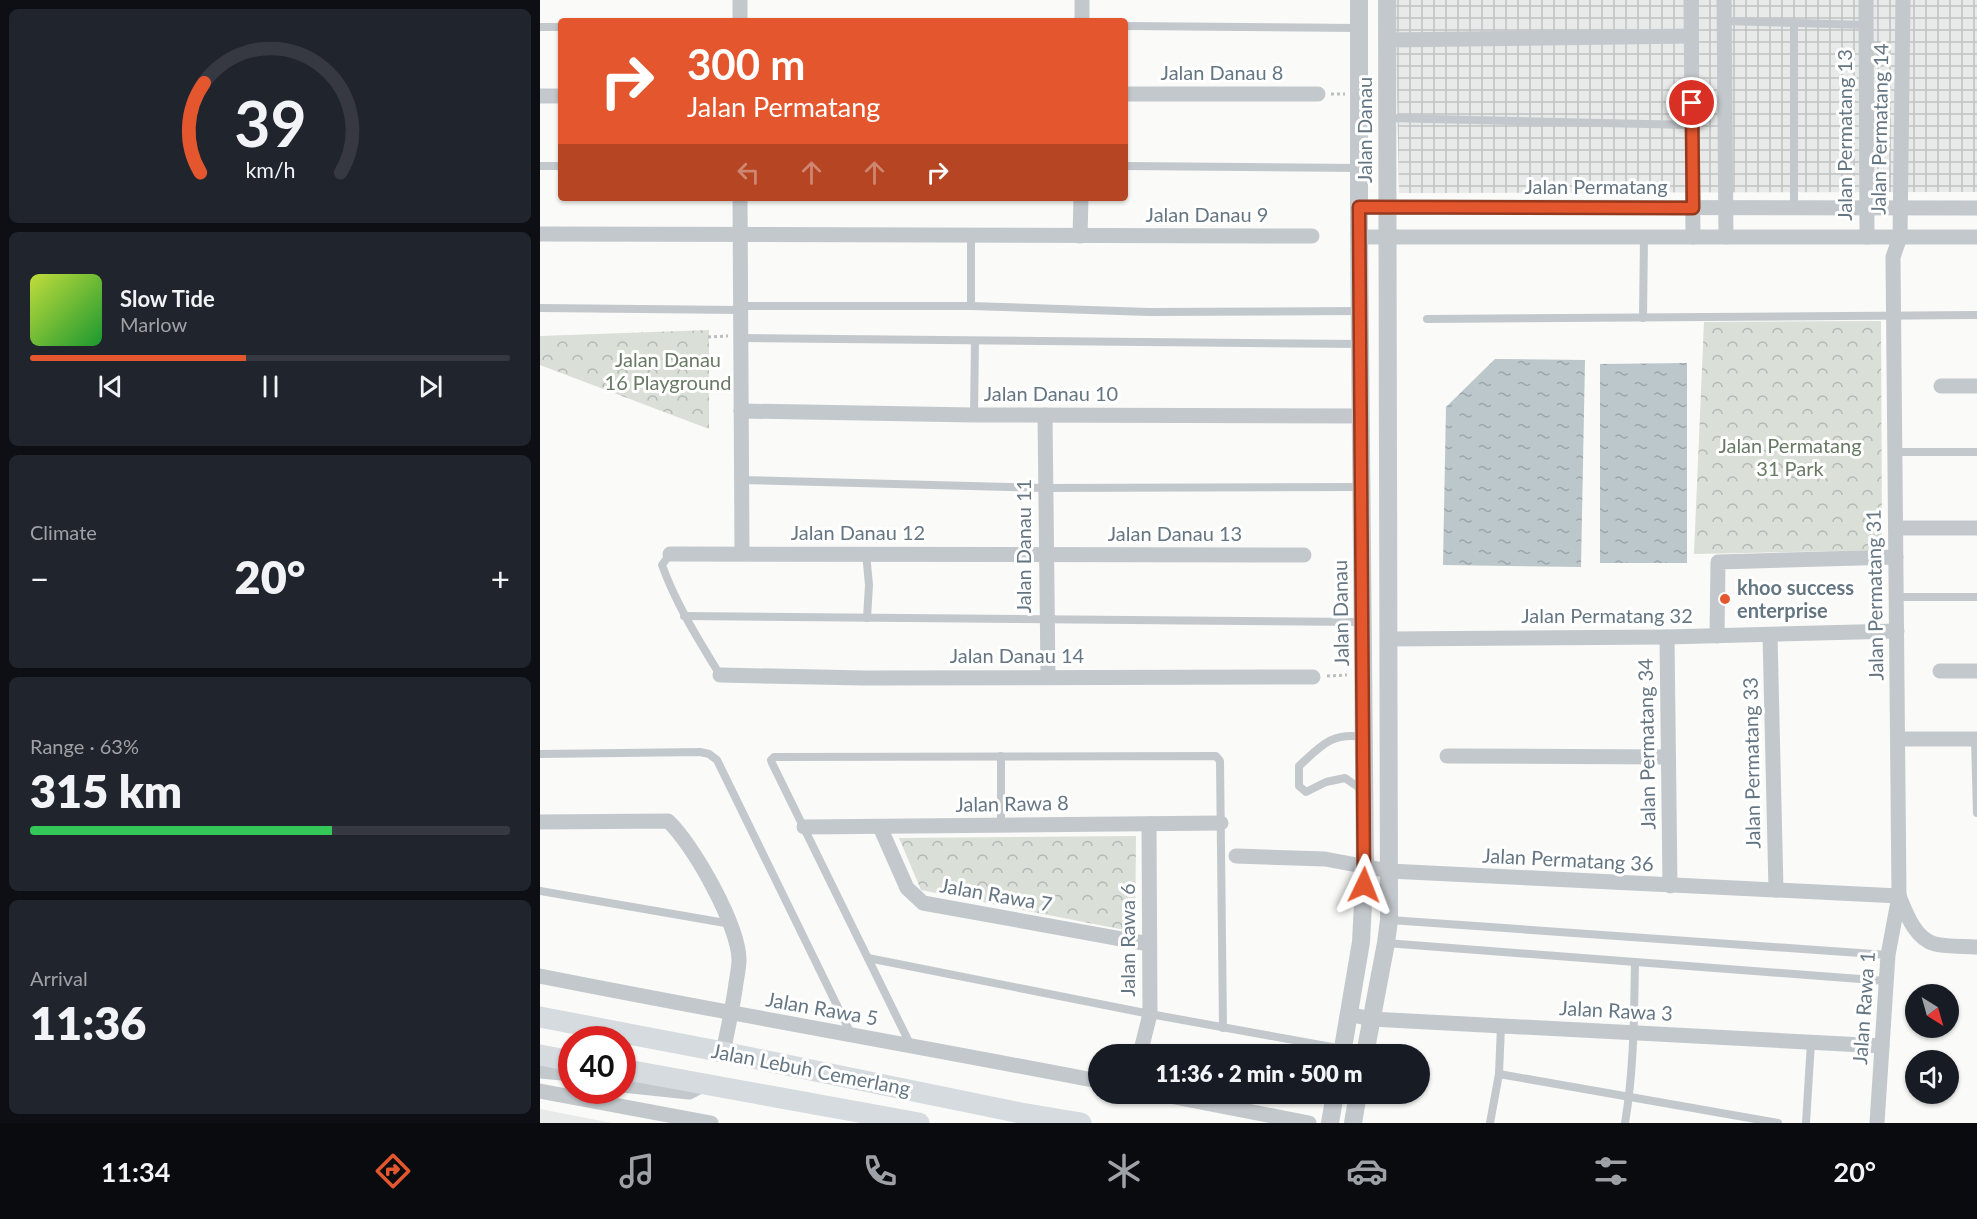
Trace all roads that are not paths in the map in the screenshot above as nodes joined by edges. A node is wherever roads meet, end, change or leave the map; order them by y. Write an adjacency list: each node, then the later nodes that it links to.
1 (740, 0): 9 (street)
2 (1082, 0): 10 (street)
3 (1359, 0): 17 (street, Jalan Danau)
4 (1387, 0): 19 (street, Jalan Danau)
5 (1691, 0): 18 (street)
6 (1724, 0): 11 (street)
7 (1866, 0): 13 (street, Jalan Permatang 13)
8 (1903, 0): 38 (street, Jalan Permatang 14)
9 (740, 18)
10 (1082, 18)
11 (1724, 21): 12 (lane); 35 (street)
12 (1794, 23): 13 (lane); 36 (lane)
13 (1866, 25): 37 (street, Jalan Permatang 13)
14 (1128, 26): 17 (lane)
15 (540, 27): 16 (lane)
16 (558, 27)
17 (1359, 28): 29 (street, Jalan Danau)
18 (1691, 36): 19 (street); 25 (street)
19 (1387, 40): 24 (street, Jalan Danau)
20 (1128, 94): 21 (street, Jalan Danau 8)
21 (1318, 94)
22 (540, 96): 23 (street)
23 (558, 96)
24 (1387, 118): 25 (lane); 33 (street, Jalan Danau)
25 (1692, 125): 34 (street)
26 (540, 166): 27 (lane)
27 (558, 166)
28 (1128, 166): 29 (lane)
29 (1359, 168): 32 (street, Jalan Danau)
30 (740, 201): 41 (street)
31 (1081, 201): 43 (street)
32 (1359, 207): 33 (street, Jalan Permatang); 45 (street, Jalan Danau)
33 (1388, 208): 34 (street, Jalan Permatang); 46 (street, Jalan Danau)
34 (1693, 208): 35 (street, Jalan Permatang); 48 (street)
35 (1726, 208): 36 (street, Jalan Permatang); 49 (street)
36 (1794, 208): 37 (street, Jalan Permatang)
37 (1865, 208): 38 (street, Jalan Permatang); 50 (street, Jalan Permatang 13)
38 (1900, 208): 39 (street, Jalan Permatang); 51 (street, Jalan Permatang 14)
39 (1977, 208)
40 (540, 234): 41 (street, Jalan Danau 9)
41 (741, 234): 42 (street, Jalan Danau 9); 56 (street)
42 (971, 236): 43 (street, Jalan Danau 9); 54 (lane)
43 (1080, 236): 44 (street, Jalan Danau 9)
44 (1312, 236)
45 (1359, 237): 46 (street); 57 (street, Jalan Danau)
46 (1388, 237): 47 (street); 94 (street, Jalan Danau)
47 (1644, 237): 48 (street); 60 (lane)
48 (1693, 237): 49 (street)
49 (1726, 237): 50 (street)
50 (1867, 237): 51 (street); 53 (street, Jalan Permatang 13)
51 (1900, 237): 52 (street); 53 (street, Jalan Permatang 14)
52 (1977, 237)
53 (1893, 257): 58 (street, Jalan Permatang 31)
54 (971, 306): 56 (lane); 57 (lane)
55 (540, 308): 56 (lane)
56 (741, 308): 62 (street)
57 (1360, 311): 64 (street, Jalan Danau)
58 (1894, 315): 59 (lane); 60 (lane); 71 (street, Jalan Permatang 31)
59 (1977, 315)
60 (1643, 318): 61 (lane)
61 (1427, 319)
62 (741, 338): 63 (lane); 67 (street)
63 (975, 341): 64 (lane); 68 (lane)
64 (1360, 344): 70 (street, Jalan Danau)
65 (1941, 386): 66 (street)
66 (1977, 386)
67 (741, 411): 68 (street, Jalan Danau 10); 73 (street)
68 (974, 415): 69 (street, Jalan Danau 10)
69 (1045, 415): 70 (street, Jalan Danau 10); 75 (street, Jalan Danau 11)
70 (1361, 416): 74 (street, Jalan Danau)
71 (1895, 452): 72 (lane); 76 (street, Jalan Permatang 31)
72 (1977, 452)
73 (741, 480): 75 (lane); 78 (street)
74 (1362, 487): 75 (lane); 89 (street, Jalan Danau)
75 (1045, 488): 81 (street, Jalan Danau 11)
76 (1896, 528): 77 (street); 83 (street, Jalan Permatang 31)
77 (1977, 528)
78 (742, 553): 79 (street, Jalan Danau 12); 80 (street, Jalan Danau 12)
79 (866, 553): 81 (street, Jalan Danau 12); 87 (lane)
80 (670, 554): 86 (lane)
81 (1045, 555): 82 (street, Jalan Danau 13); 88 (street, Jalan Danau 11)
82 (1304, 555)
83 (1896, 557): 84 (street, Jalan Permatang 31); 92 (street)
84 (1897, 597): 85 (lane); 90 (street, Jalan Permatang 31)
85 (1977, 597)
86 (684, 616): 87 (lane); 97 (lane)
87 (867, 618): 88 (lane)
88 (1046, 620): 89 (lane); 98 (street, Jalan Danau 11)
89 (1363, 622): 100 (street, Jalan Danau)
90 (1897, 631): 91 (street, Jalan Permatang 32); 101 (street, Jalan Permatang 31)
91 (1770, 634): 92 (street, Jalan Permatang 32); 119 (street, Jalan Permatang 33)
92 (1717, 636): 93 (street, Jalan Permatang 32)
93 (1667, 637): 94 (street, Jalan Permatang 32); 106 (street, Jalan Permatang 34)
94 (1389, 639): 117 (street, Jalan Danau)
95 (1940, 671): 96 (street)
96 (1977, 671)
97 (720, 675): 98 (street, Jalan Danau 14)
98 (1048, 677): 99 (street, Jalan Danau 14)
99 (1313, 677)
100 (1364, 737): 107 (street, Jalan Danau); 107 (lane)
101 (1898, 739): 102 (street); 121 (street, Jalan Permatang 31)
102 (1976, 739): 108 (lane)
103 (540, 754): 140 (lane)
104 (1001, 756): 110 (lane); 112 (lane); 113 (lane)
105 (1446, 756): 106 (street)
106 (1668, 758): 118 (street, Jalan Permatang 34)
107 (1365, 792): 116 (street, Jalan Danau)
108 (1977, 813)
109 (540, 822): 123 (street)
110 (1221, 823): 111 (street, Jalan Rawa 8); 138 (lane)
111 (1149, 824): 112 (street, Jalan Rawa 8); 125 (street, Jalan Rawa 6)
112 (1001, 825): 114 (street, Jalan Rawa 8)
113 (804, 827): 114 (street, Jalan Rawa 8); 128 (lane)
114 (880, 827): 125 (street, Jalan Rawa 7)
115 (1236, 856): 116 (street, Jalan Permatang 36)
116 (1365, 866): 117 (street, Jalan Permatang 36); 134 (street, Jalan Danau)
117 (1389, 872): 118 (street, Jalan Permatang 36); 122 (street, Jalan Danau)
118 (1670, 886): 119 (street, Jalan Permatang 36)
119 (1776, 890): 121 (street, Jalan Permatang 36)
120 (540, 891): 123 (lane)
121 (1899, 896): 126 (street); 127 (street, Jalan Rawa 1)
122 (1389, 920): 124 (street, Jalan Danau); 127 (lane)
123 (731, 924): 132 (street)
124 (1386, 943): 129 (lane); 136 (street, Jalan Danau)
125 (1149, 944): 133 (street, Jalan Rawa 6)
126 (1977, 947)
127 (1888, 955): 131 (street, Jalan Rawa 1)
128 (868, 958): 133 (lane); 142 (lane)
129 (1635, 962): 131 (lane); 139 (lane)
130 (540, 976): 132 (street, Jalan Rawa 5)
131 (1886, 981): 147 (street, Jalan Rawa 1)
132 (733, 1007): 140 (street, Jalan Rawa 5); 148 (street)
133 (1150, 1014): 138 (lane); 143 (street, Jalan Rawa 6)
134 (1348, 1014): 136 (street, Jalan Rawa 3); 145 (street, Jalan Danau)
135 (540, 1017): 148 (main road, Jalan Lebuh Cemerlang)
136 (1371, 1019): 137 (street, Jalan Rawa 3); 146 (street, Jalan Danau)
137 (1501, 1026): 139 (street, Jalan Rawa 3); 154 (lane)
138 (1223, 1028): 144 (lane)
139 (1634, 1033): 141 (street, Jalan Rawa 3); 159 (lane)
140 (851, 1036): 142 (street, Jalan Rawa 5)
141 (1811, 1042): 147 (street, Jalan Rawa 3); 172 (lane)
142 (910, 1044): 155 (street, Jalan Rawa 5)
143 (1142, 1044)
144 (1302, 1044)
145 (1343, 1044)
146 (1367, 1044)
147 (1882, 1046): 173 (street, Jalan Rawa 1)
148 (723, 1052): 165 (main road, Jalan Lebuh Cemerlang)
149 (540, 1055): 150 (main road)
150 (558, 1058)
151 (540, 1071): 153 (street)
152 (636, 1071): 156 (main road, Jalan Lebuh Cemerlang)
153 (558, 1073)
154 (1498, 1074): 159 (lane); 169 (lane)
155 (1088, 1080)
156 (706, 1083): 157 (street); 164 (main road, Jalan Lebuh Cemerlang)
157 (636, 1086)
158 (540, 1091): 163 (street)
159 (1629, 1097): 170 (lane); 171 (lane)
160 (1211, 1104): 166 (street)
161 (1333, 1104): 167 (street)
162 (1356, 1104): 168 (street)
163 (711, 1123)
164 (919, 1123)
165 (1081, 1123)
166 (1309, 1123)
167 (1330, 1123)
168 (1353, 1123)
169 (1490, 1123)
170 (1625, 1123)
171 (1778, 1123)
172 (1806, 1123)
173 (1877, 1123)

